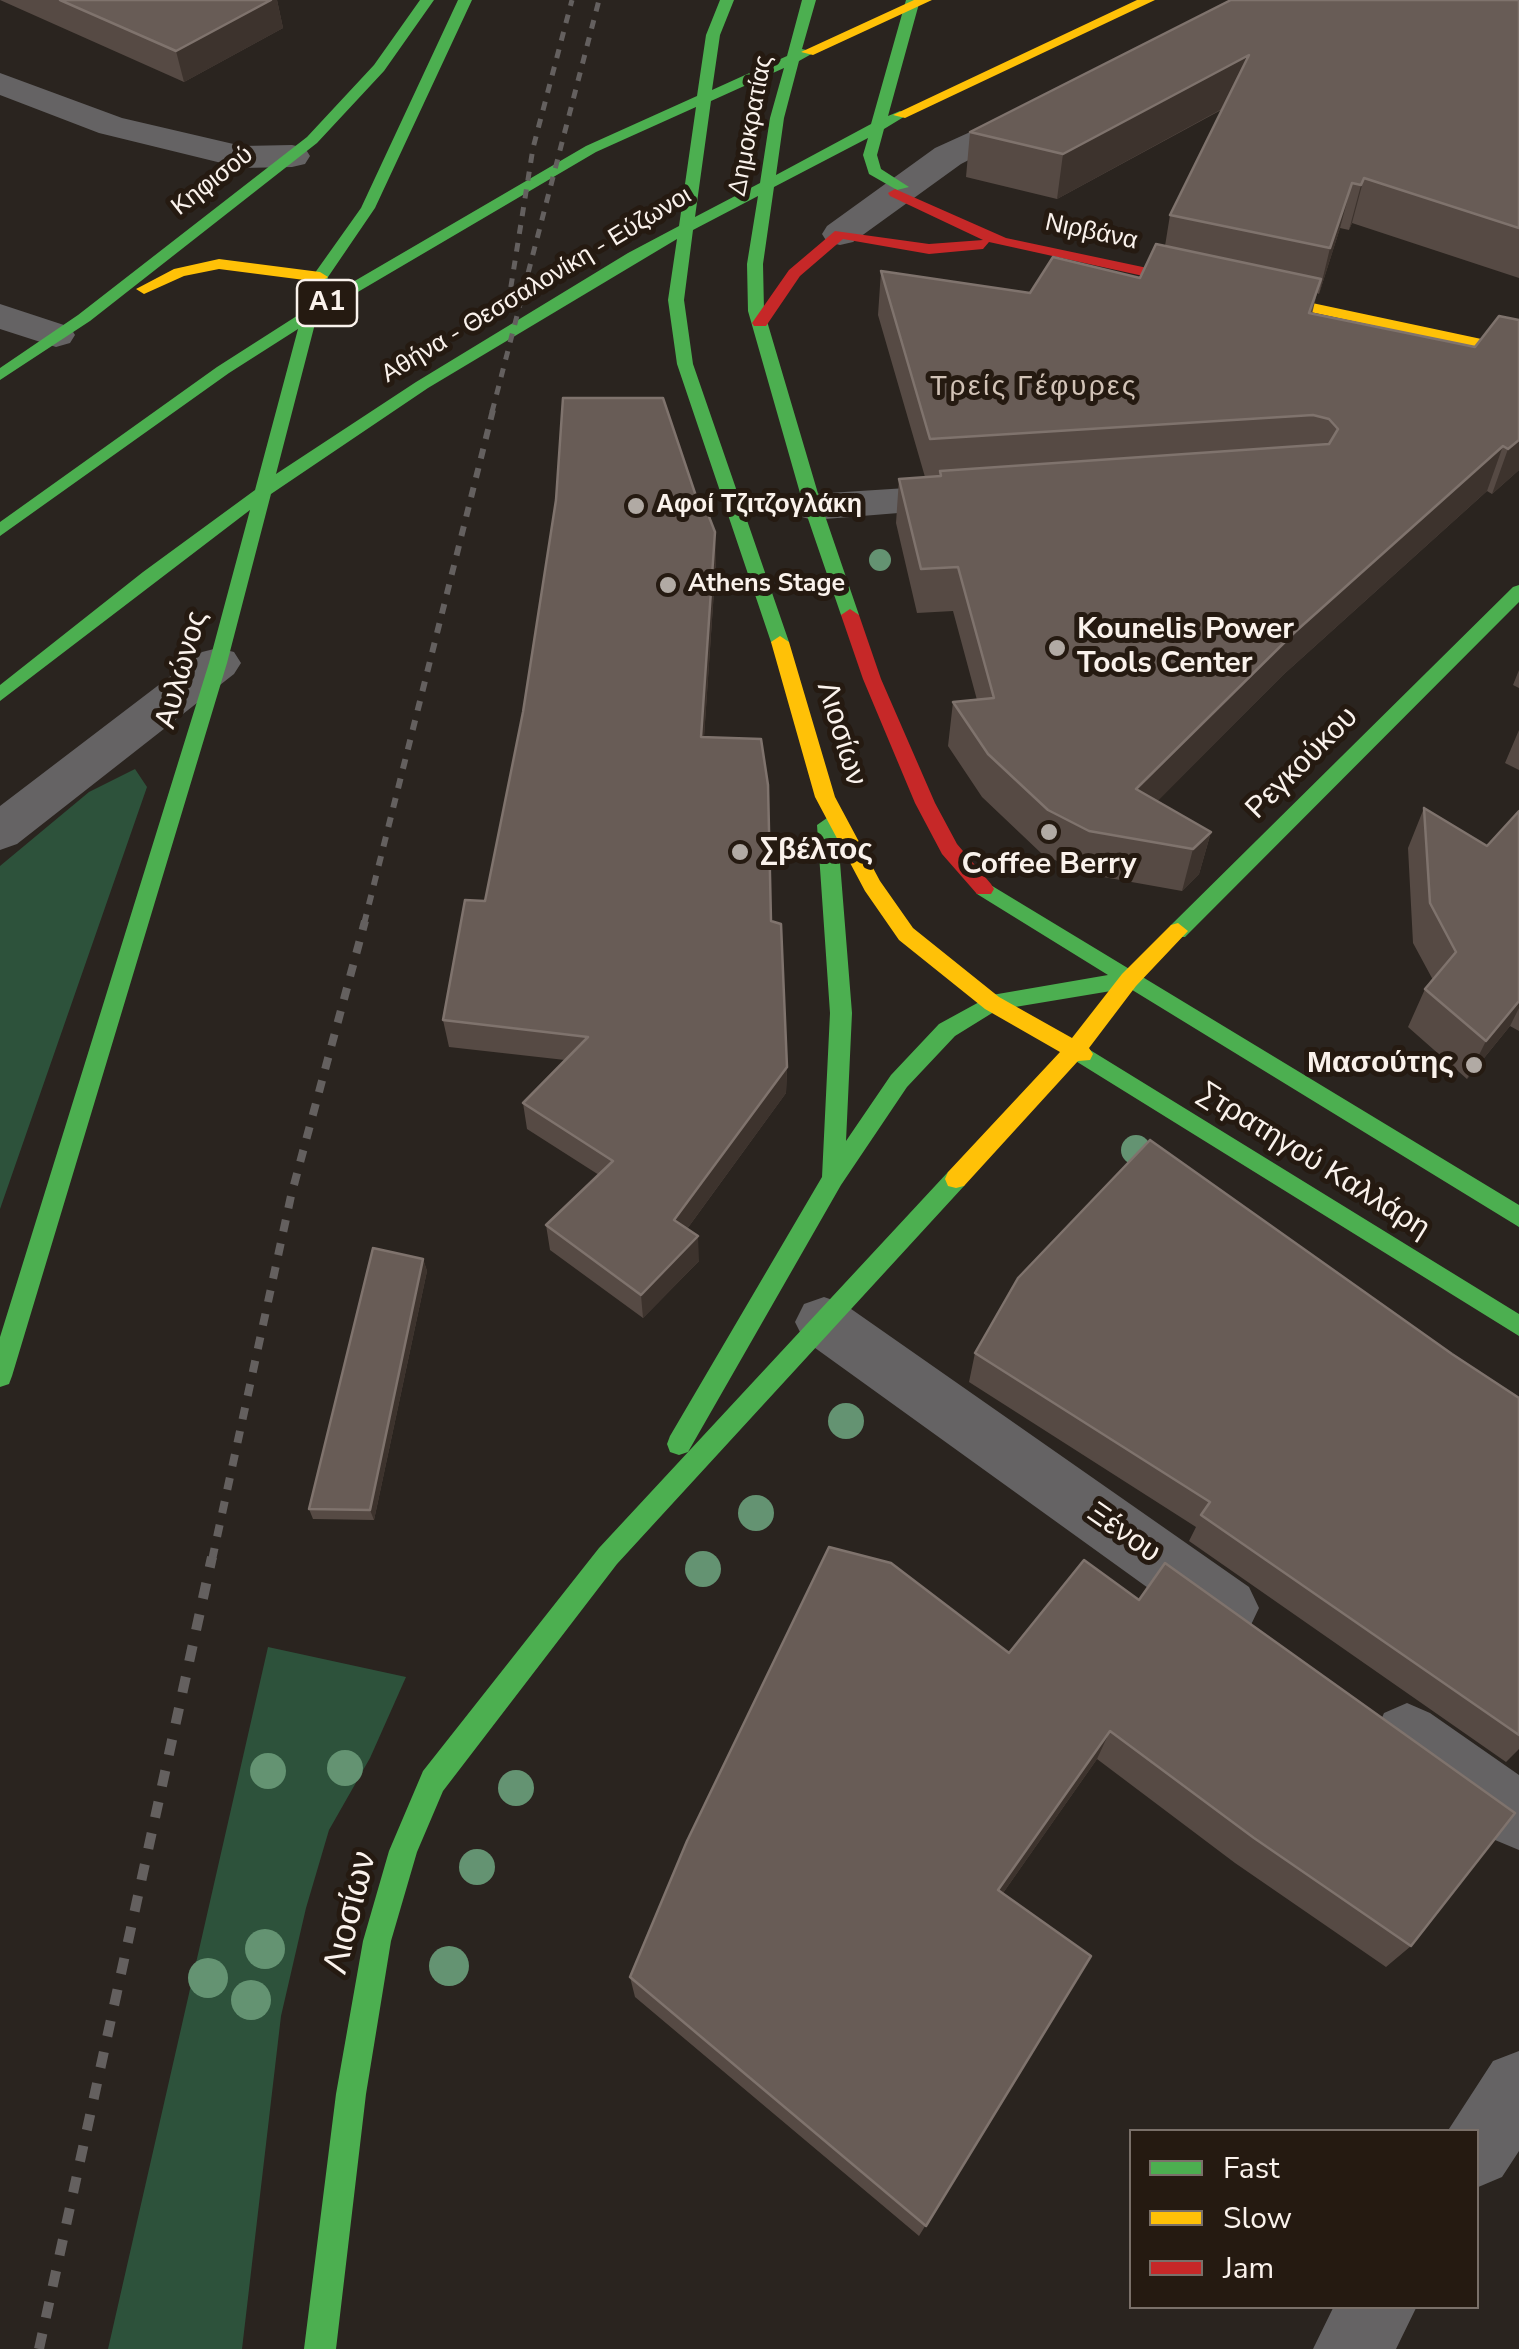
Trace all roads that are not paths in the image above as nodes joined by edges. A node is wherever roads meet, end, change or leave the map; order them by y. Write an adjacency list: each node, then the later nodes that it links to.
1 (427, 0): 12 (main road, Κηφισού)
2 (465, 0): 19 (main road, Αυλώνος)
3 (716, 0): 9 (main road, Δημοκρατίας)
4 (727, 0): 9 (main road, Δημοκρατίας)
5 (809, 0): 18 (main road, Δημοκρατίας)
6 (913, 0): 13 (main road, Νιρβάνα)
7 (925, 0): 26 (main road, Α1)
8 (1148, 0): 33 (main road, Αθήνα - Θεσσαλονίκη - Εύζωνοι)
9 (713, 35): 20 (main road, Δημοκρατίας)
10 (0, 83): 12 (street)
11 (1066, 97): 13 (street)
12 (292, 156): 14 (main road); 23 (main road, Κηφισού)
13 (898, 190): 15 (street); 16 (main road, Νιρβάνα)
14 (259, 208)
15 (840, 234): 16 (main road); 22 (main road)
16 (1001, 242): 24 (main road, Νιρβάνα)
17 (270, 246): 19 (main road)
18 (755, 264): 22 (main road, Λιοσίων)
19 (320, 277): 23 (main road); 32 (main road, Αυλώνος)
20 (676, 300): 34 (main road, Λιοσίων)
21 (0, 316): 23 (street)
22 (760, 323): 28 (main road, Λιοσίων)
23 (70, 327): 25 (main road, Κηφισού)
24 (1519, 352)
25 (0, 374)
26 (75, 475): 29 (main road); 30 (main road, Α1)
27 (1008, 495): 28 (street)
28 (812, 507): 36 (main road, Λιοσίων)
29 (0, 516)
30 (0, 530)
31 (1519, 592): 36 (main road, Ρεγκούκου)
32 (218, 663): 35 (street); 43 (main road, Αυλώνος)
33 (0, 695)
34 (825, 797): 37 (main road, Λιοσίων); 39 (main road)
35 (0, 832)
36 (1129, 980): 37 (main road); 38 (main road, Λιοσίων); 40 (main road, Στρατηγού Καλλάρη)
37 (992, 1003): 38 (main road); 39 (main road, Λιοσίων)
38 (1075, 1050): 41 (main road, Λιοσίων); 42 (main road, Στρατηγού Καλλάρη)
39 (833, 1178): 44 (main road, Λιοσίων)
40 (1519, 1217)
41 (824, 1322): 44 (main road, Λιοσίων); 45 (street, Ξένου)
42 (1519, 1326)
43 (0, 1376)
44 (608, 1556): 51 (main road, Λιοσίων)
45 (1276, 1644)
46 (1357, 1701): 47 (street)
47 (1519, 1816)
48 (1519, 2087): 49 (street)
49 (1479, 2147)
50 (1377, 2309): 52 (street)
51 (320, 2349)
52 (1352, 2349)

